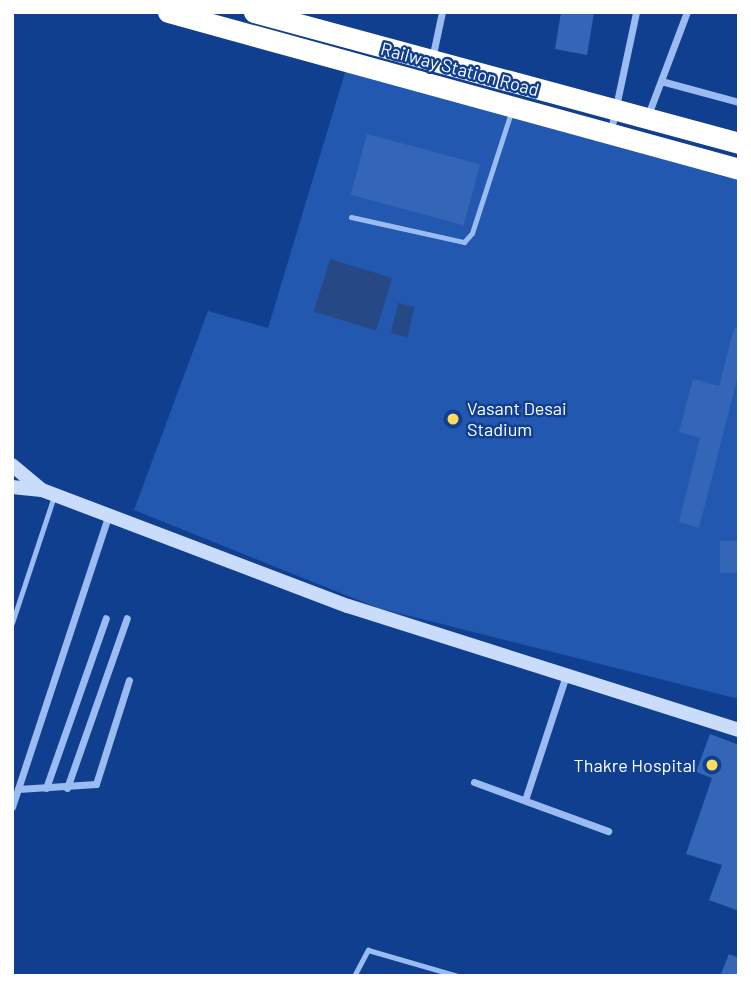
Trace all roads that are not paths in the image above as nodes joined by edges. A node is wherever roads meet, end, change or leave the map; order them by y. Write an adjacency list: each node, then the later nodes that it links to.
1 (168, 12): 6 (highway, Railway Station Road)
2 (442, 12): 7 (street)
3 (636, 12): 11 (street)
4 (687, 12): 8 (street)
5 (258, 13): 6 (street); 7 (highway, Railway Station Road)
6 (253, 36): 10 (highway, Railway Station Road)
7 (432, 60): 11 (highway, Railway Station Road)
8 (661, 81): 9 (street); 12 (street)
9 (739, 102)
10 (513, 107): 13 (highway, Railway Station Road); 16 (lane)
11 (616, 110): 12 (highway, Railway Station Road); 13 (street)
12 (647, 118): 14 (highway, Railway Station Road)
13 (610, 134): 15 (highway, Railway Station Road)
14 (739, 143)
15 (739, 169)
16 (351, 217)
17 (12, 465): 19 (street)
18 (12, 487): 19 (street)
19 (48, 493): 20 (street); 23 (lane)
20 (108, 516): 24 (street); 30 (street)
21 (106, 618): 28 (street)
22 (127, 618): 29 (street)
23 (12, 623)
24 (565, 675): 26 (street); 31 (street)
25 (129, 680): 29 (street)
26 (739, 730)
27 (474, 782): 31 (street)
28 (46, 788): 29 (street); 30 (street)
29 (67, 788)
30 (18, 789): 32 (street)
31 (525, 800): 33 (street)
32 (12, 807)
33 (608, 831)
34 (354, 976): 35 (lane)
35 (458, 976)

